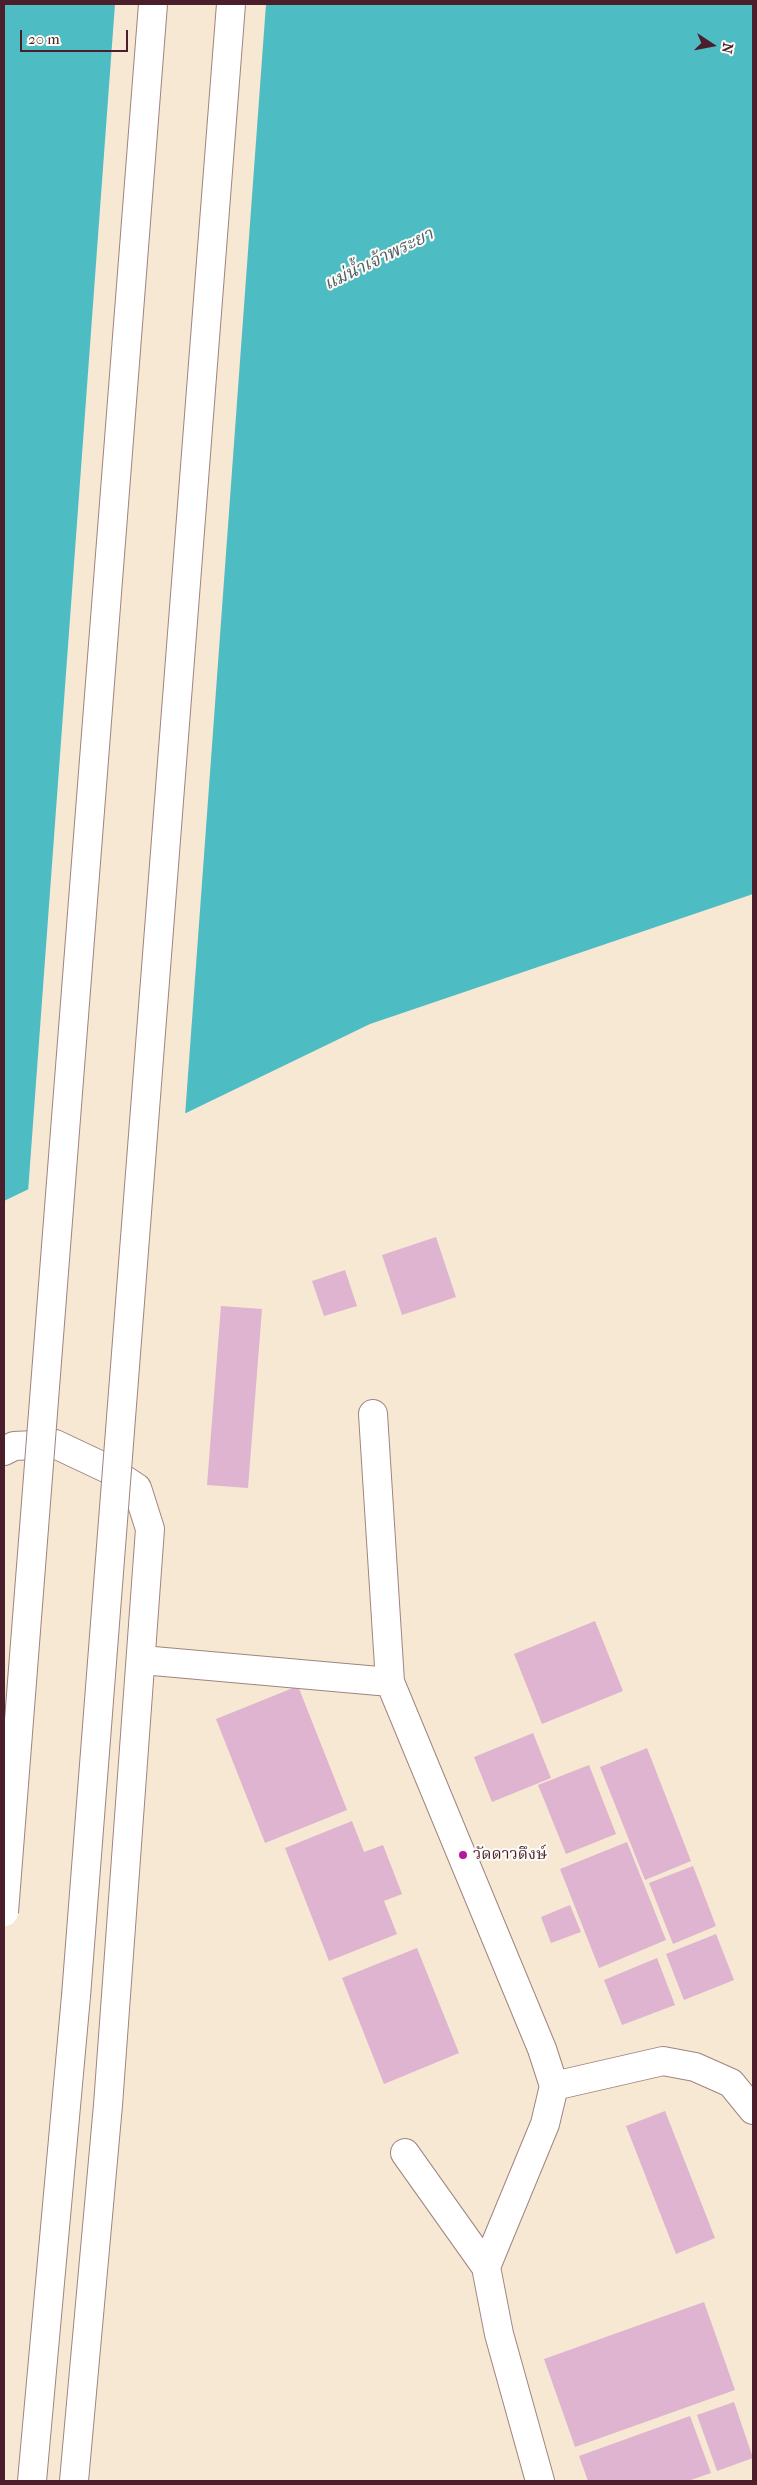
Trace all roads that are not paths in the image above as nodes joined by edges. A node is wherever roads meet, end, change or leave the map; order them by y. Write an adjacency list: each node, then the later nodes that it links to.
1 (154, 4): 7 (main road, bridge)
2 (231, 4): 12 (main road, bridge)
3 (373, 1414): 6 (main road)
4 (4, 1451): 5 (main road)
5 (142, 1660): 6 (main road); 13 (main road)
6 (390, 1682): 8 (main road)
7 (4, 1912)
8 (554, 2086): 9 (main road); 11 (main road)
9 (753, 2110)
10 (405, 2153): 11 (main road)
11 (486, 2267): 14 (main road)
12 (32, 2481)
13 (74, 2481)
14 (540, 2481)

